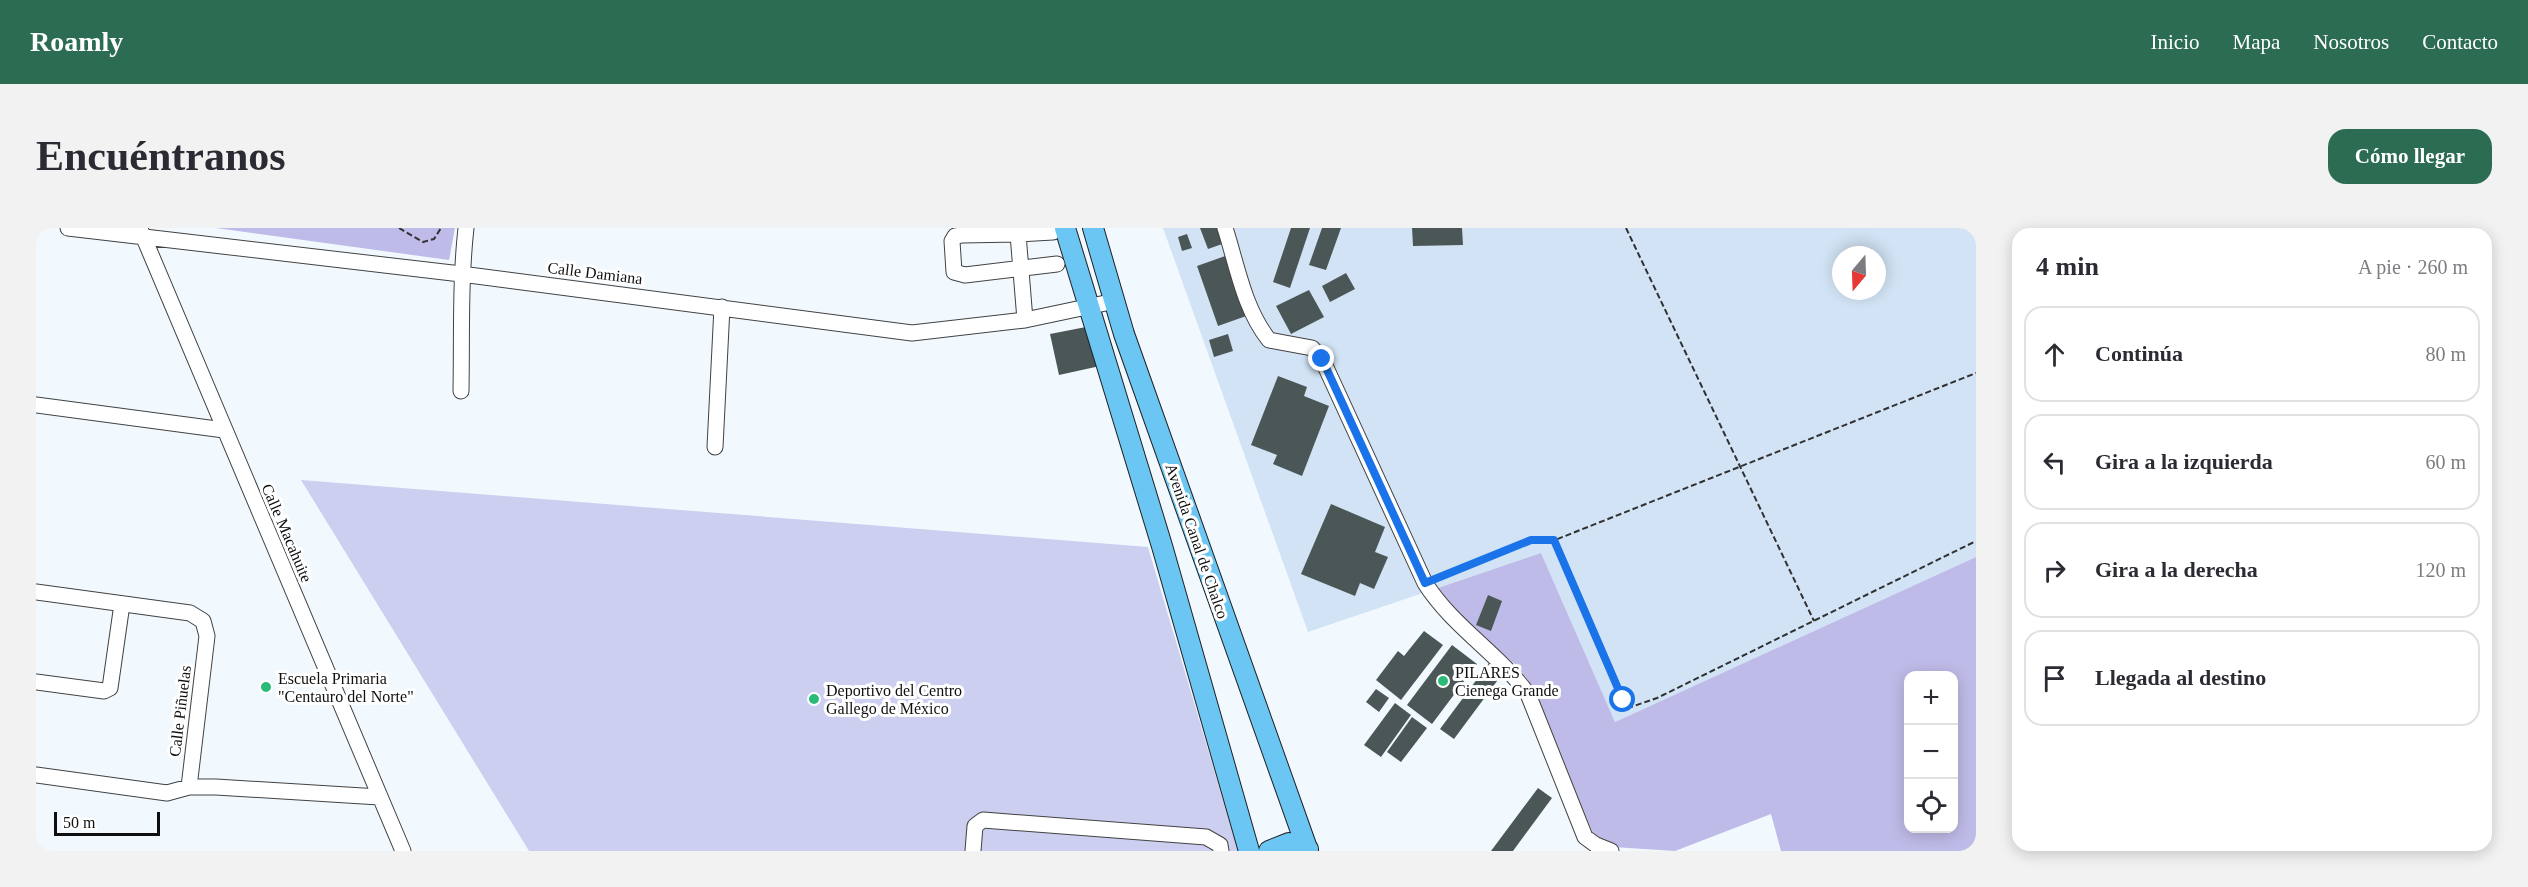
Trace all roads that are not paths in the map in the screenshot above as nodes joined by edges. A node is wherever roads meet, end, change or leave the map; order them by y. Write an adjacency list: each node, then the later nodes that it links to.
1 (68, 228): 6 (street, Calle Damiana)
2 (466, 228): 10 (street)
3 (1093, 228): 11 (main road, Avenida Canal de Chalco)
4 (1225, 228): 25 (street)
5 (1059, 230): 7 (street); 12 (main road, Avenida Canal de Chalco)
6 (142, 233): 10 (street, Calle Damiana); 17 (street, Calle Macahuite)
7 (1018, 234): 9 (street); 9 (street)
8 (1057, 264): 9 (street)
9 (1019, 270): 14 (street)
10 (461, 274): 13 (street, Calle Damiana); 15 (street)
11 (1115, 301): 12 (street, Calle Damiana); 26 (main road, Avenida Canal de Chalco)
12 (1090, 306): 14 (street, Calle Damiana); 30 (main road, Avenida Canal de Chalco)
13 (722, 307): 14 (street, Calle Damiana); 18 (street)
14 (1025, 320)
15 (461, 392)
16 (36, 405): 17 (street)
17 (224, 430): 24 (street, Calle Macahuite)
18 (715, 447)
19 (36, 592): 20 (street, Calle Piñuelas)
20 (122, 604): 21 (street); 23 (street, Calle Piñuelas)
21 (36, 682)
22 (36, 775): 23 (street)
23 (189, 787): 24 (street)
24 (379, 797): 27 (street, Calle Macahuite)
25 (1591, 848): 32 (street)
26 (1308, 850): 31 (main road)
27 (403, 851)
28 (973, 851): 29 (street)
29 (1221, 851)
30 (1249, 851)
31 (1269, 851)
32 (1611, 851)

